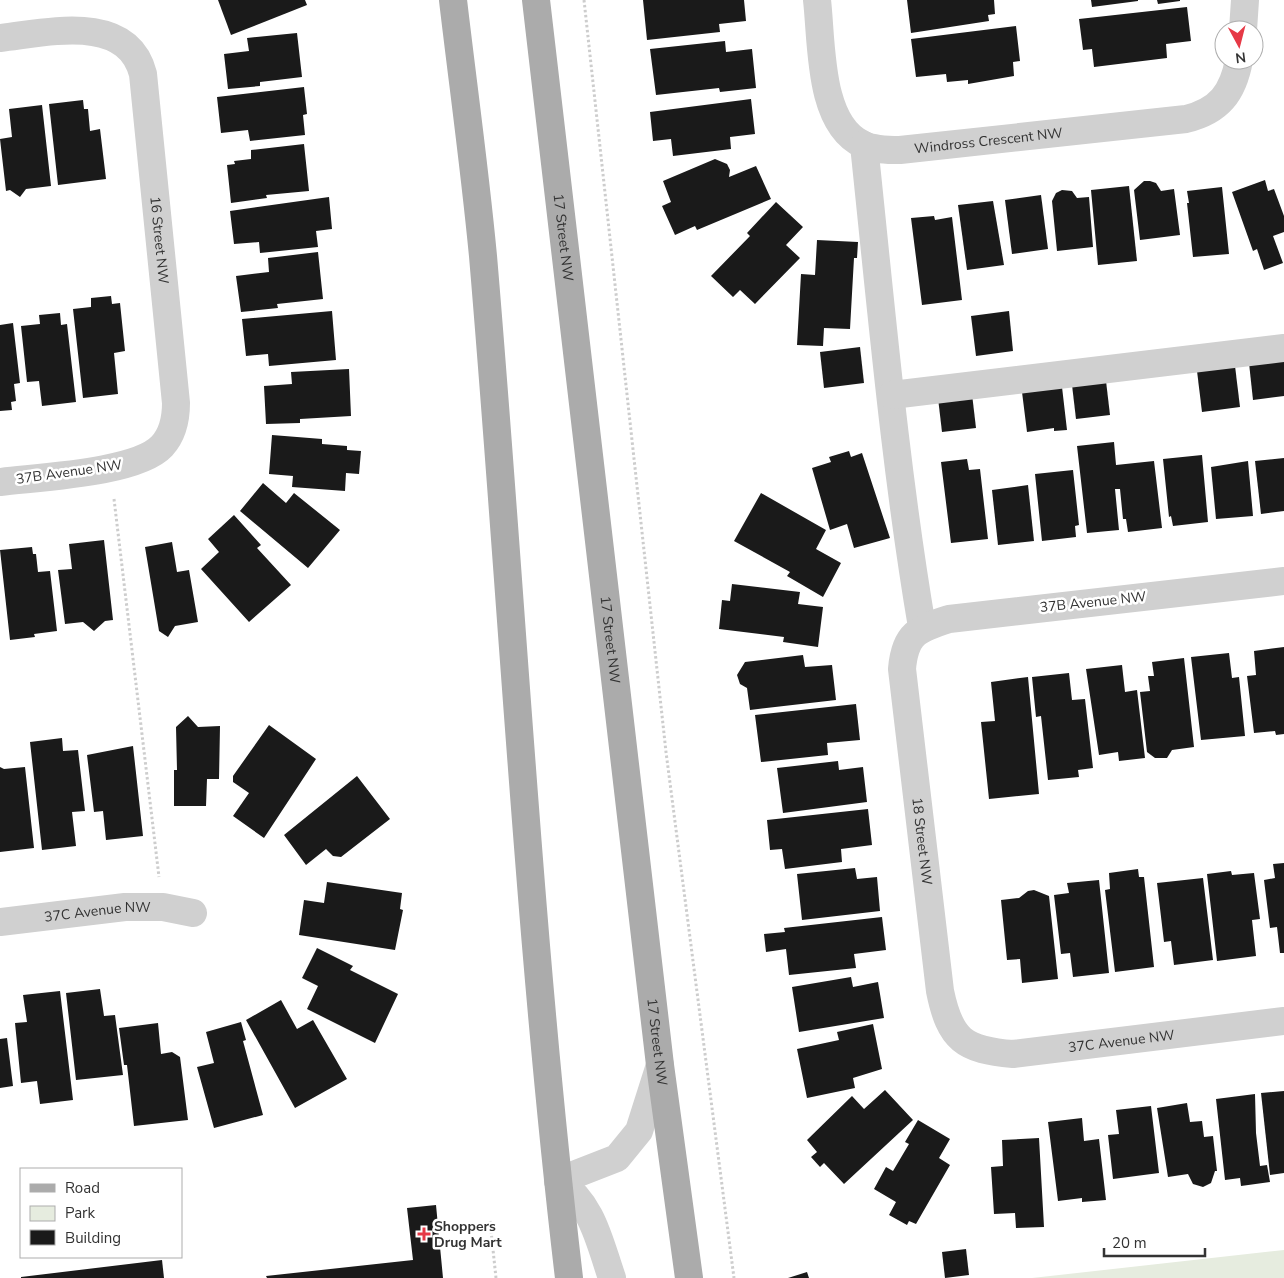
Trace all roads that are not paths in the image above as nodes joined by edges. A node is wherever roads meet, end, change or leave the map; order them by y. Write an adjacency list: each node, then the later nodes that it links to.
1 (453, 0): 20 (main road)
2 (536, 0): 19 (main road, 17 Street NW)
3 (817, 0): 8 (street)
4 (1245, 0): 5 (street)
5 (1244, 20)
6 (0, 38): 11 (street, 16 Street NW)
7 (1237, 70): 8 (street, Windross Crescent NW)
8 (864, 145): 10 (street)
9 (1284, 348): 10 (street)
10 (892, 394): 14 (street)
11 (163, 446): 12 (street, 37B Avenue NW)
12 (0, 482)
13 (1284, 581): 14 (street, 37B Avenue NW)
14 (915, 634): 18 (street, 18 Street NW)
15 (193, 913): 16 (street, 37C Avenue NW)
16 (0, 922)
17 (1284, 1021): 18 (street, 37C Avenue NW)
18 (961, 1038)
19 (660, 1065): 20 (street); 23 (main road, 17 Street NW)
20 (558, 1181): 21 (main road); 22 (street)
21 (569, 1278)
22 (612, 1278)
23 (688, 1278)

